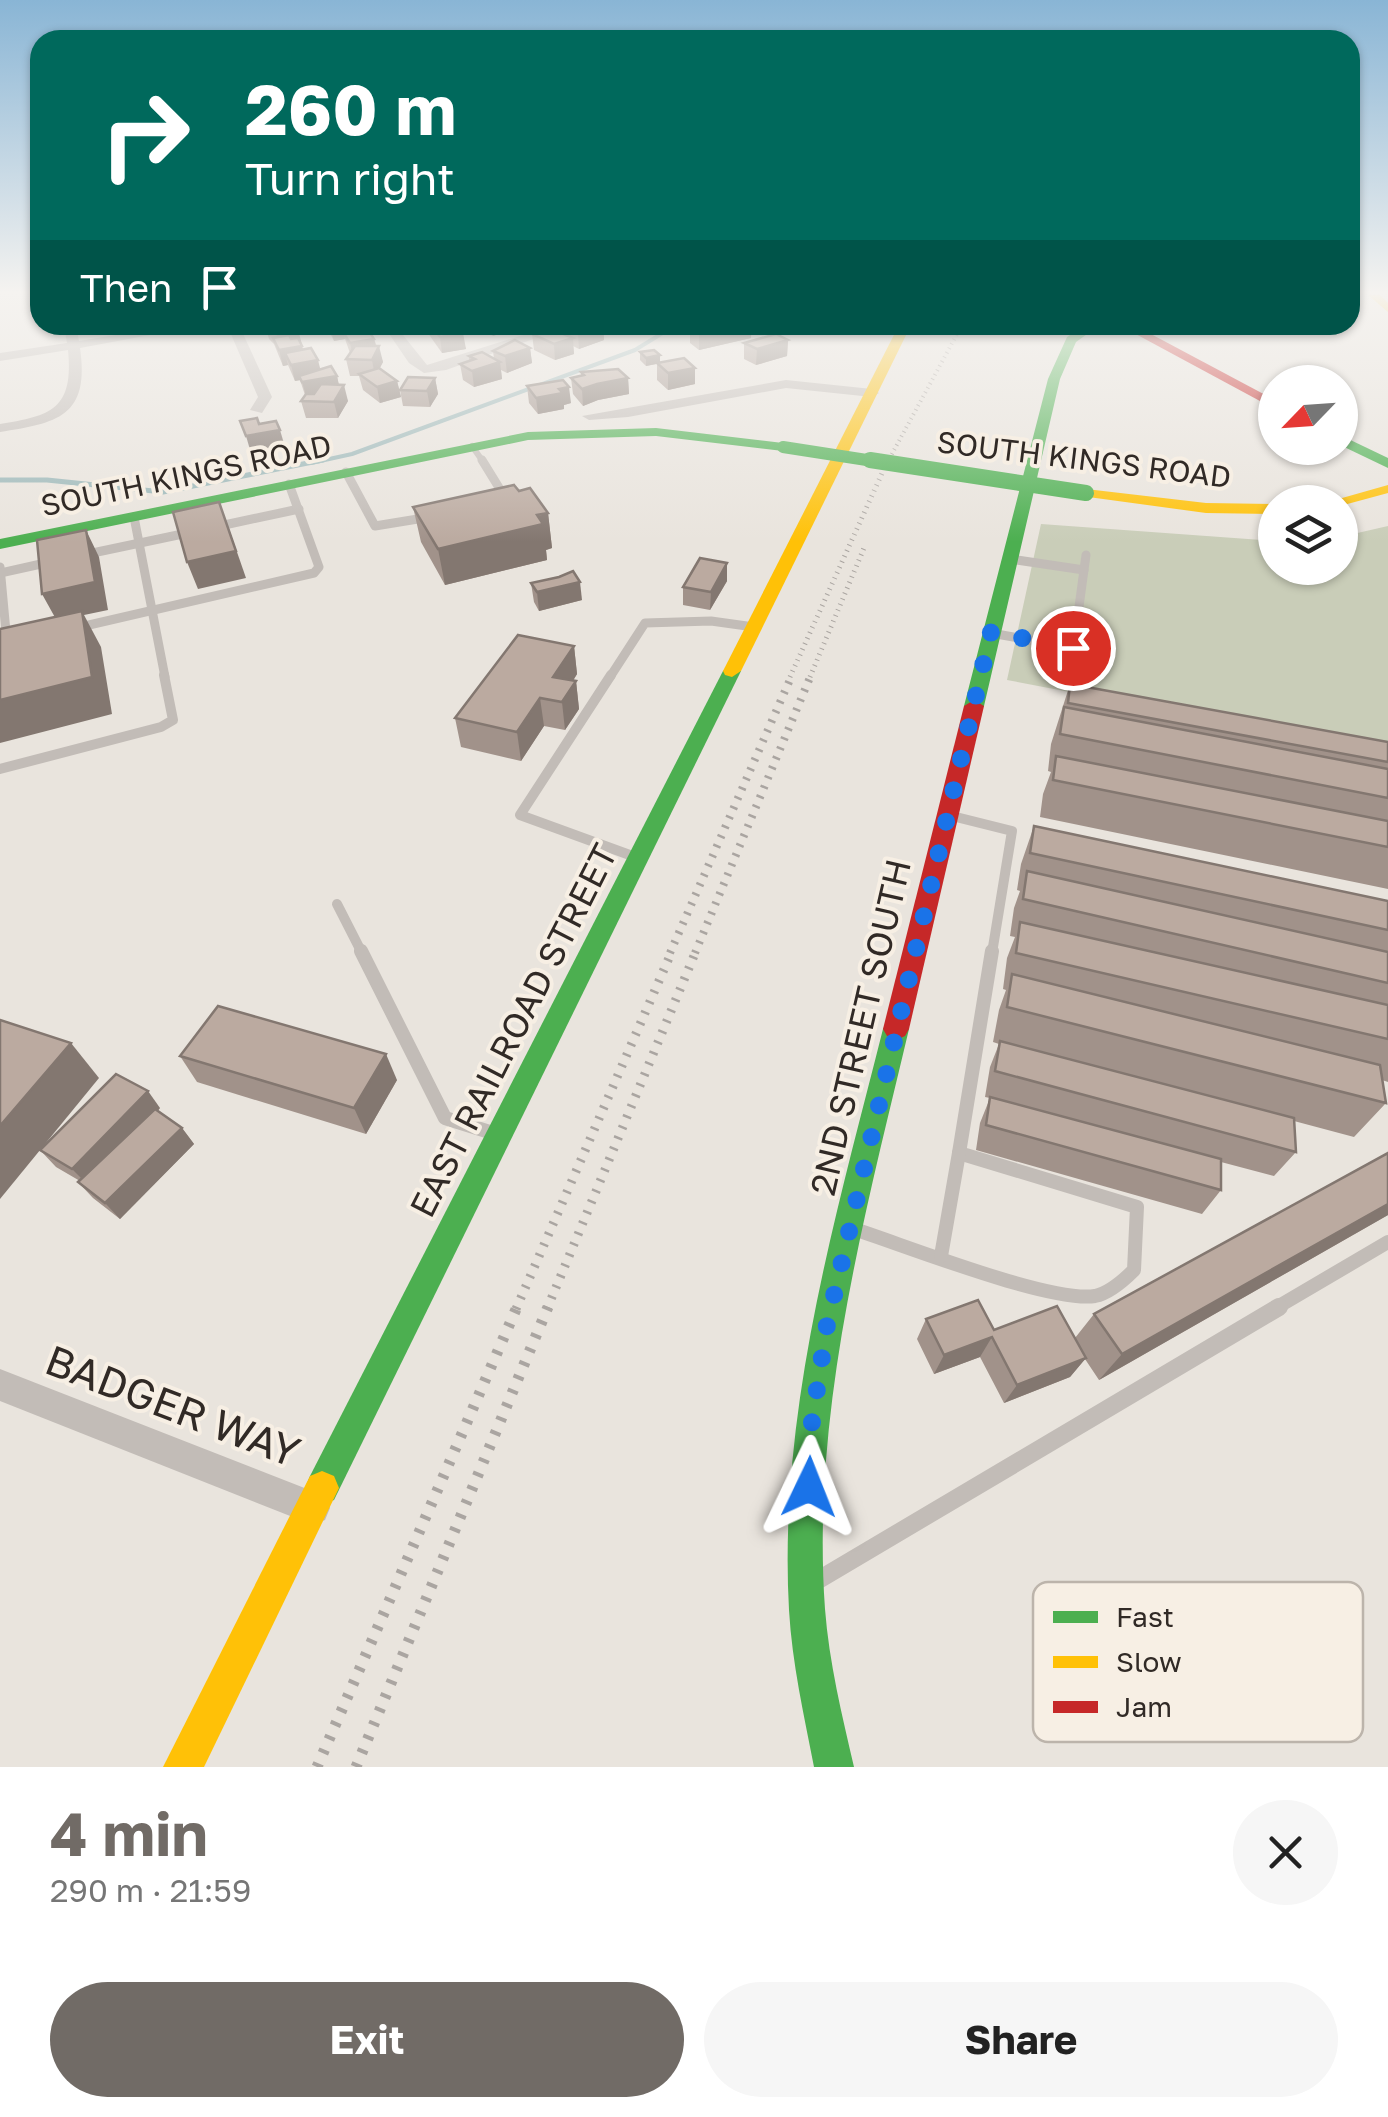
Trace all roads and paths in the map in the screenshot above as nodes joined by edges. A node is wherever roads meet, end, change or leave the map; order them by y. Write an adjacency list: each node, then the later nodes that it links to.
1 (77, 377): 10 (street)
2 (257, 377): 8 (street)
3 (880, 377): 6 (street, EAST RAILROAD STREET)
4 (1057, 377): 26 (street, 2ND STREET SOUTH)
5 (1224, 377): 7 (street)
6 (872, 393): 9 (street); 30 (street, EAST RAILROAD STREET)
7 (1258, 396)
8 (257, 410)
9 (588, 416)
10 (0, 428)
11 (472, 446): 14 (street, SOUTH KINGS ROAD); 18 (lane); 20 (street, SOUTH KINGS ROAD, bridge)
12 (1358, 448): 13 (street)
13 (1388, 464)
14 (346, 472): 15 (street, SOUTH KINGS ROAD); 21 (lane)
15 (288, 484): 19 (lane); 22 (street, SOUTH KINGS ROAD)
16 (1388, 489): 17 (street)
17 (1358, 496)
18 (488, 504)
19 (299, 509): 23 (lane); 29 (lane)
20 (1258, 509)
21 (437, 515)
22 (134, 516): 23 (lane); 24 (street, SOUTH KINGS ROAD)
23 (140, 543): 27 (lane); 29 (lane)
24 (0, 544)
25 (1086, 554): 28 (lane)
26 (1010, 559): 28 (lane); 32 (street, 2ND STREET SOUTH)
27 (0, 570): 34 (lane)
28 (1084, 570): 35 (lane)
29 (152, 611): 31 (lane); 37 (lane)
30 (754, 627): 39 (street, EAST RAILROAD STREET); 39 (lane)
31 (62, 631)
32 (991, 632): 35 (lane); 38 (street, 2ND STREET SOUTH)
33 (26, 639): 34 (lane)
34 (4, 643)
35 (1073, 648): 36 (lane)
36 (1071, 666)
37 (0, 769)
38 (946, 814): 42 (lane); 43 (street, 2ND STREET SOUTH)
39 (638, 858): 41 (street, EAST RAILROAD STREET)
40 (336, 904): 41 (lane)
41 (500, 1135): 47 (street, EAST RAILROAD STREET)
42 (958, 1153): 45 (lane); 45 (lane)
43 (850, 1228): 45 (lane); 48 (street, 2ND STREET SOUTH)
44 (1388, 1242): 48 (lane)
45 (941, 1256)
46 (0, 1385): 47 (street, BADGER WAY)
47 (313, 1508): 49 (street, EAST RAILROAD STREET)
48 (806, 1587): 50 (street, 2ND STREET SOUTH)
49 (184, 1767)
50 (834, 1767)

